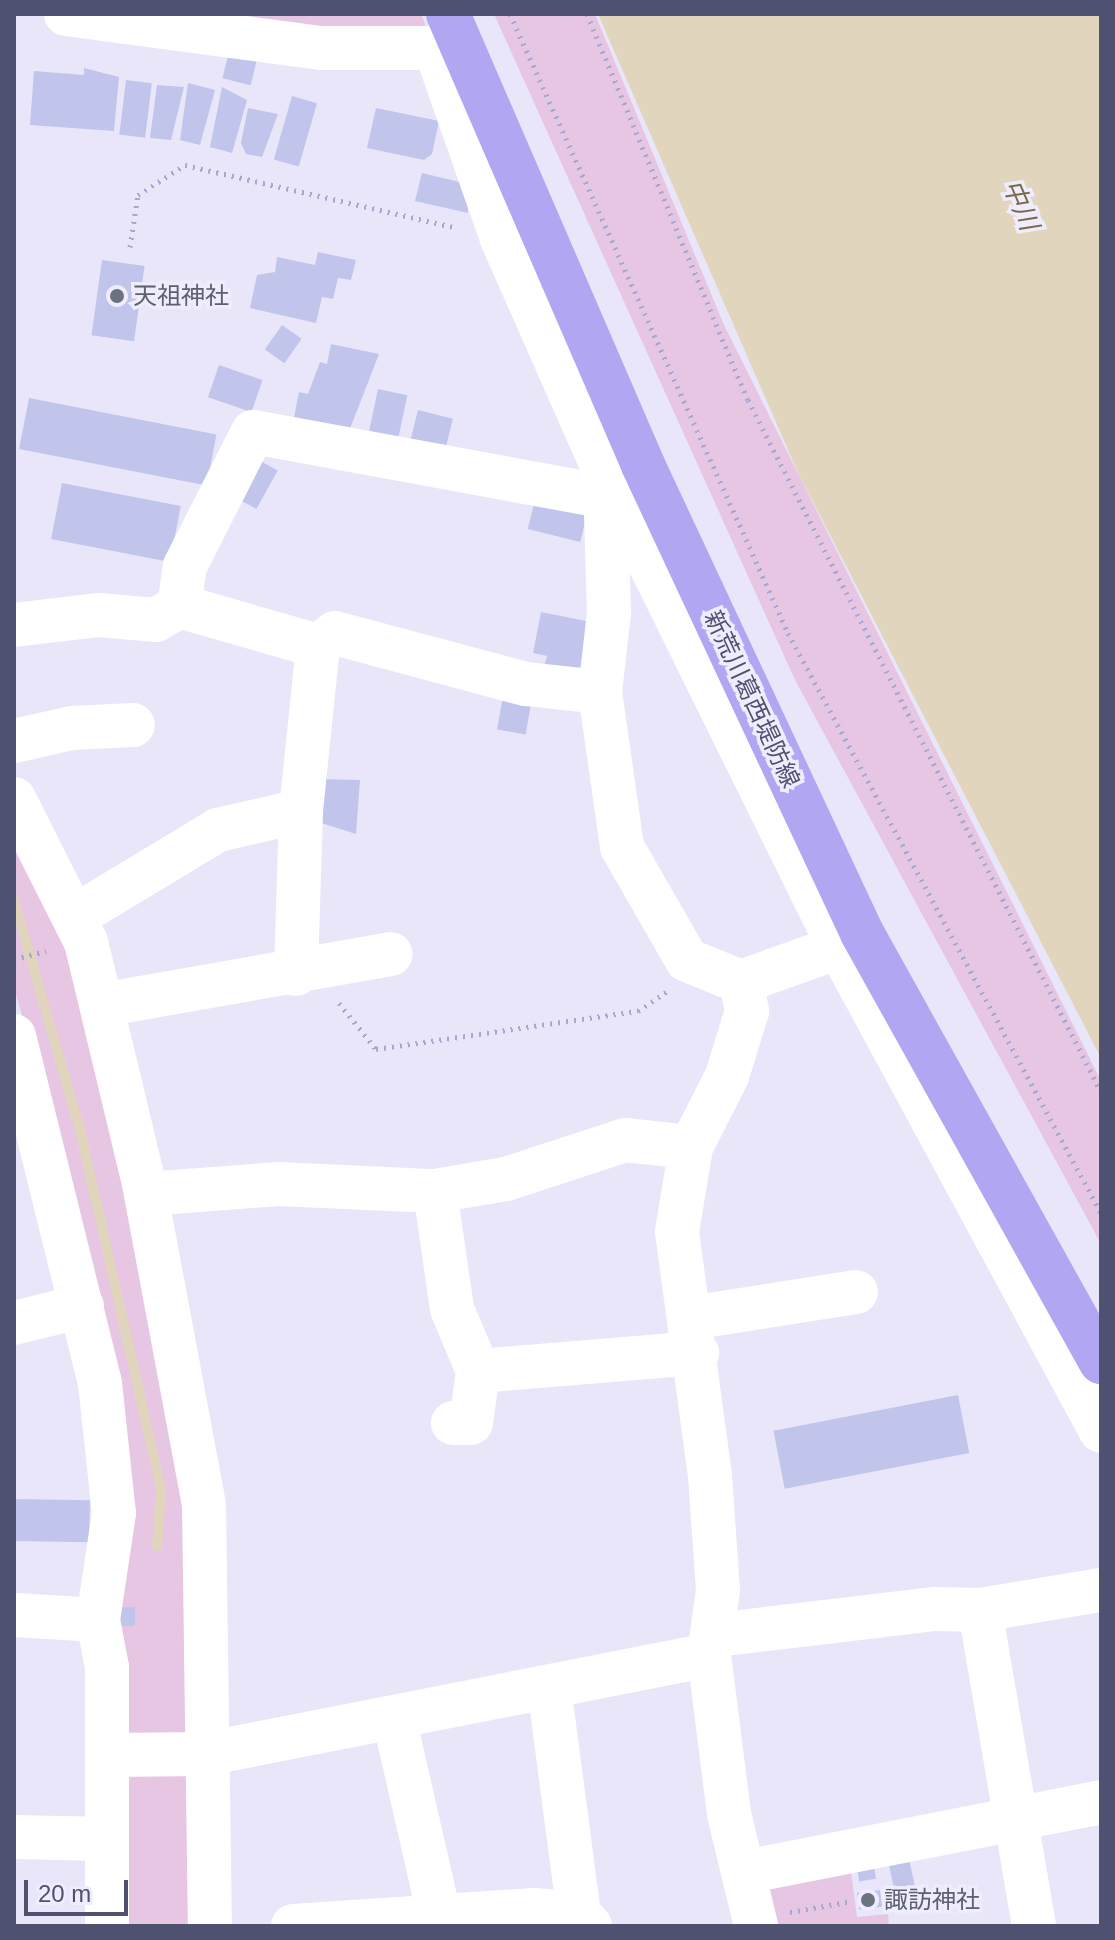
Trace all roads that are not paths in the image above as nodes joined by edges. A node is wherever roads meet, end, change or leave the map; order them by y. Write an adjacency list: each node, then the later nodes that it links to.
1 (66, 14): 2 (street)
2 (448, 38): 3 (street); 27 (main road, 新荒川葛西堤防線)
3 (604, 484): 4 (street); 7 (street); 13 (street)
4 (179, 606): 5 (street); 6 (street)
5 (14, 625)
6 (318, 646): 7 (street); 11 (street)
7 (600, 692): 16 (street)
8 (133, 725): 9 (street)
9 (14, 741)
10 (14, 799): 12 (street)
11 (301, 811): 12 (street); 15 (street)
12 (77, 915): 17 (street)
13 (839, 947): 16 (street); 30 (street)
14 (391, 954): 15 (street)
15 (304, 971): 17 (street)
16 (722, 974): 19 (street)
17 (102, 1005): 22 (street)
18 (14, 1036): 20 (street)
19 (691, 1147): 21 (street); 26 (street)
20 (31, 1159): 24 (street)
21 (435, 1191): 22 (street); 28 (street)
22 (146, 1194): 38 (street)
23 (856, 1292): 26 (street)
24 (82, 1306): 25 (street); 34 (street)
25 (14, 1323)
26 (694, 1335): 28 (street); 35 (street)
27 (1101, 1362)
28 (478, 1371): 29 (street)
29 (453, 1423)
30 (1101, 1431)
31 (1101, 1590): 32 (street)
32 (980, 1610): 35 (street); 41 (street)
33 (14, 1615): 34 (street)
34 (98, 1620): 39 (street)
35 (712, 1645): 36 (street); 44 (street)
36 (549, 1687): 37 (street); 46 (street)
37 (394, 1718): 38 (street); 45 (street)
38 (198, 1754): 39 (street); 49 (street)
39 (122, 1755): 43 (street)
40 (1101, 1802): 41 (street)
41 (1015, 1821): 44 (street); 51 (street)
42 (14, 1837): 43 (street)
43 (105, 1839): 48 (street)
44 (745, 1872): 47 (street)
45 (440, 1919): 46 (street); 50 (street)
46 (584, 1920)
47 (756, 1922)
48 (107, 1926)
49 (210, 1926)
50 (293, 1926)
51 (1034, 1926)

